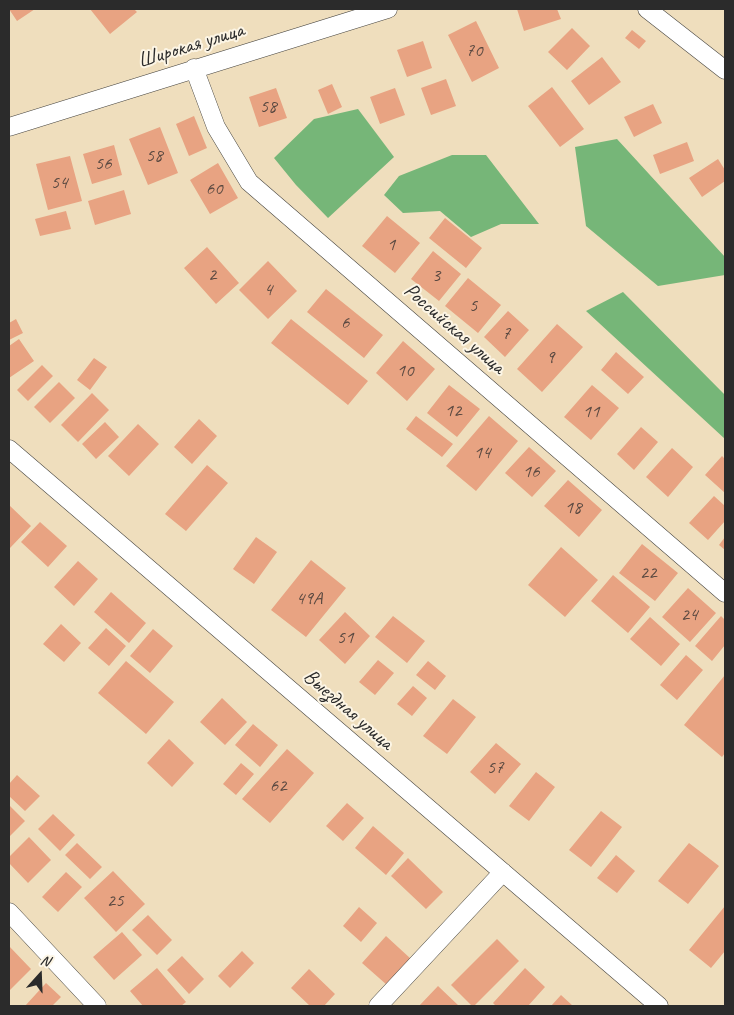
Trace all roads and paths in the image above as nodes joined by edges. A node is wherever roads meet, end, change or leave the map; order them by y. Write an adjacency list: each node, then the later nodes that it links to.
1 (388, 9): 3 (street, Широкая улица)
2 (646, 9): 4 (street)
3 (194, 68): 5 (street, Широкая улица); 7 (street, Российская улица)
4 (725, 70)
5 (9, 127)
6 (9, 448): 8 (street, Выездная улица)
7 (725, 592)
8 (503, 872): 11 (street); 12 (street, Выездная улица)
9 (9, 912): 10 (street)
10 (97, 1006)
11 (378, 1006)
12 (659, 1006)

